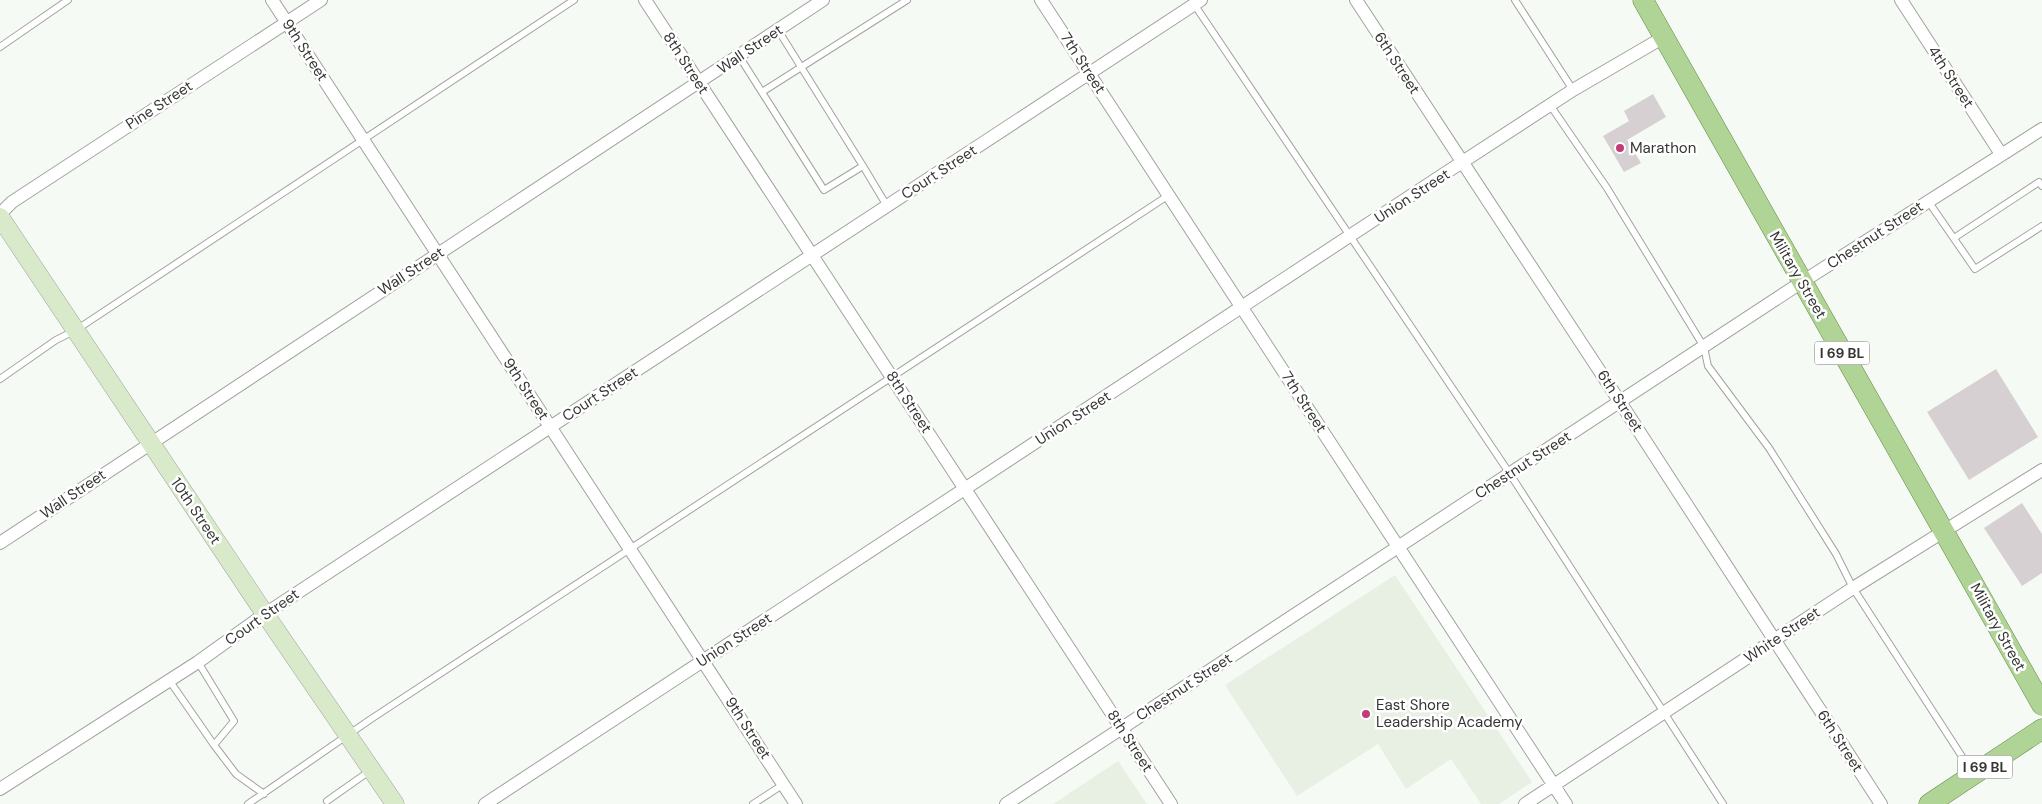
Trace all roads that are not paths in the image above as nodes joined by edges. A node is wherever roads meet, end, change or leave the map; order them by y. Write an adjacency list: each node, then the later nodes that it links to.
1 (68, 0): 17 (lane)
2 (272, 0): 14 (street, 9th Street)
3 (321, 0): 14 (street, Pine Street)
4 (574, 0): 26 (lane)
5 (645, 0): 21 (street, 8th Street)
6 (823, 0): 15 (street, Wall Street)
7 (907, 0): 19 (lane)
8 (1041, 0): 20 (street, 7th Street)
9 (1356, 0): 28 (street, 6th Street)
10 (1515, 0): 22 (lane)
11 (1643, 0): 16 (main road, Military Street / I 69 BL)
12 (1901, 0): 27 (street, 4th Street)
13 (1198, 2): 20 (street, Court Street); 36 (lane)
14 (286, 22): 26 (street, 9th Street); 34 (street, Pine Street)
15 (778, 30): 18 (street, Wall Street); 19 (lane)
16 (1664, 37): 22 (street, Union Street); 40 (main road, Military Street / I 69 BL)
17 (0, 47)
18 (739, 56): 21 (street, Wall Street); 23 (lane)
19 (802, 68): 23 (lane); 29 (lane)
20 (1090, 73): 31 (street, 7th Street); 33 (street, Court Street)
21 (700, 83): 38 (street, Wall Street); 39 (street, 8th Street)
22 (1573, 90): 24 (street, Union Street)
23 (762, 92): 29 (lane)
24 (1550, 105): 28 (street, Union Street); 43 (lane)
25 (2042, 129): 27 (street, Chestnut Street)
26 (363, 140): 38 (street, 9th Street); 42 (lane)
27 (2001, 154): 32 (street, Chestnut Street)
28 (1463, 163): 36 (street, Union Street); 46 (street, 6th Street)
29 (863, 166): 33 (lane)
30 (2042, 186): 37 (lane)
31 (1169, 195): 41 (street, 7th Street); 44 (lane)
32 (1928, 201): 37 (lane); 40 (street, Chestnut Street)
33 (887, 206): 39 (street, Court Street)
34 (0, 215): 42 (street, 10th Street)
35 (2042, 226): 37 (lane)
36 (1350, 236): 41 (street, Union Street); 50 (lane)
37 (1954, 238)
38 (438, 253): 47 (street, 9th Street); 48 (street, Wall Street)
39 (812, 254): 44 (street, 8th Street); 47 (street, Court Street)
40 (1802, 282): 43 (street, Chestnut Street); 52 (main road, Military Street / I 69 BL)
41 (1242, 308): 51 (street, Union Street); 54 (street, 7th Street)
42 (76, 330): 45 (lane); 48 (street, 10th Street)
43 (1704, 347): 46 (street, Chestnut Street); 56 (lane)
44 (892, 377): 51 (street, 8th Street); 55 (lane)
45 (0, 379)
46 (1620, 402): 50 (street, Chestnut Street); 58 (street, 6th Street)
47 (550, 427): 55 (street, 9th Street); 57 (street, Court Street)
48 (150, 443): 53 (street, Wall Street); 57 (street, 10th Street)
49 (2042, 470): 52 (street, White Street)
50 (1510, 474): 54 (street, Chestnut Street); 63 (lane)
51 (965, 488): 59 (street, Union Street); 64 (street, 8th Street)
52 (1944, 531): 56 (street, White Street); 62 (main road, Military Street / I 69 BL)
53 (0, 543)
54 (1399, 546): 64 (street, Chestnut Street); 71 (street, 7th Street)
55 (630, 548): 59 (street, 9th Street); 66 (lane)
56 (1853, 588): 58 (street, White Street); 69 (lane)
57 (265, 614): 60 (street, Court Street); 66 (street, 10th Street)
58 (1775, 640): 63 (street, White Street); 85 (street, 6th Street)
59 (704, 659): 70 (street, 9th Street); 77 (street, Union Street)
60 (198, 662): 61 (street, Court Street); 67 (lane)
61 (169, 680): 67 (lane); 72 (street, Court Street)
62 (2042, 705)
63 (1664, 713): 71 (street, White Street); 84 (lane)
64 (1121, 728): 80 (street, Chestnut Street); 81 (street, 8th Street)
65 (2042, 729): 69 (main road, I 69 BL)
66 (348, 734): 68 (street, 10th Street); 73 (lane)
67 (214, 745): 73 (lane)
68 (372, 770): 74 (lane); 76 (street, 10th Street)
69 (1973, 774): 86 (main road, I 69 BL)
70 (784, 784): 78 (lane); 79 (street, 9th Street)
71 (1554, 785): 82 (street, White Street); 83 (street, 7th Street)
72 (0, 789)
73 (264, 794): 75 (lane)
74 (326, 803)
75 (248, 804)
76 (395, 804)
77 (485, 804)
78 (753, 804)
79 (796, 804)
80 (1006, 804)
81 (1171, 804)
82 (1525, 804)
83 (1566, 804)
84 (1723, 804)
85 (1881, 804)
86 (1929, 804)

